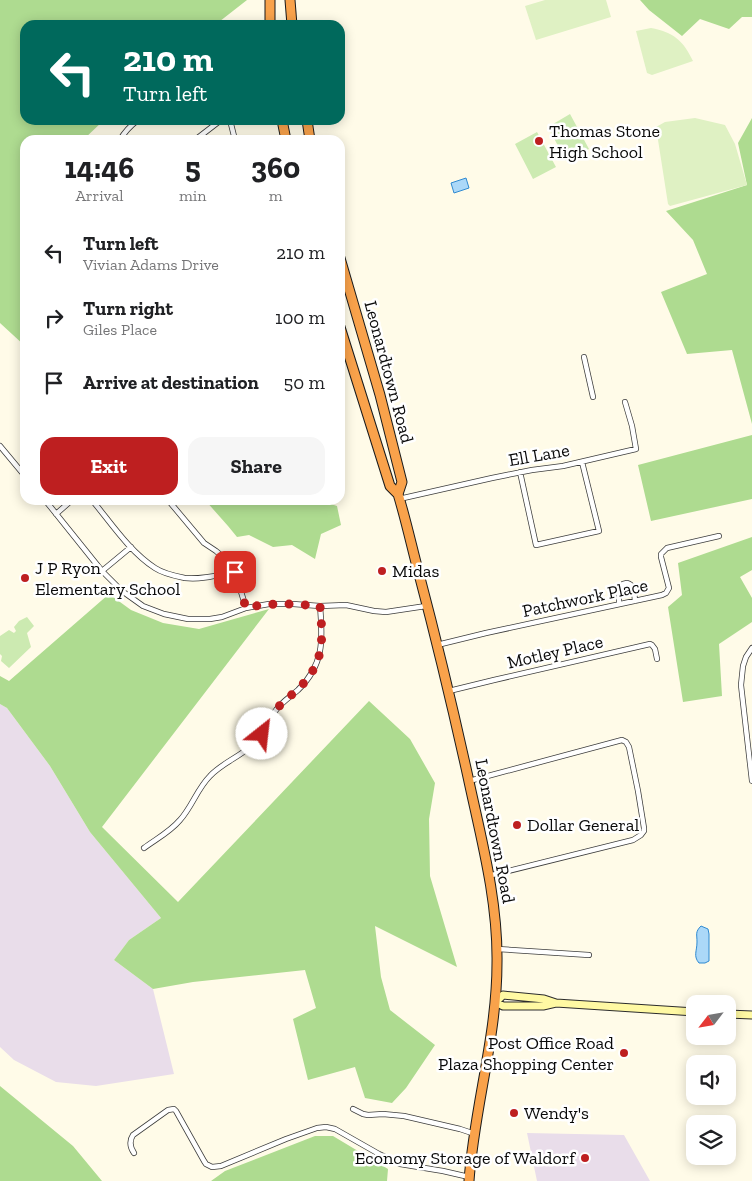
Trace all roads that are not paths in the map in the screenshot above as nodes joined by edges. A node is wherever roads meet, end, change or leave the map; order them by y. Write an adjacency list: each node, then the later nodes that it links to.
1 (270, 0): 3 (highway)
2 (290, 0): 4 (highway)
3 (270, 20)
4 (292, 20)
5 (131, 125): 7 (street)
6 (214, 125): 8 (street)
7 (124, 135)
8 (201, 135)
9 (345, 284): 18 (highway, Leonardtown Road)
10 (345, 344): 18 (highway, Leonardtown Road)
11 (584, 357): 12 (street)
12 (593, 397)
13 (625, 402): 15 (street, Ell Lane)
14 (0, 446): 16 (street)
15 (582, 462): 17 (street, Ell Lane); 17 (street)
16 (20, 470)
17 (520, 472): 18 (street, Ell Lane)
18 (399, 496): 30 (highway, Leonardtown Road)
19 (49, 505): 23 (street)
20 (66, 505): 23 (street)
21 (96, 505): 25 (street)
22 (172, 505): 27 (street)
23 (56, 514): 26 (street)
24 (719, 536): 28 (street, Patchwork Place)
25 (131, 547): 26 (street); 27 (street)
26 (102, 571): 32 (street)
27 (235, 572): 32 (street)
28 (635, 601): 29 (street, Patchwork Place); 29 (street)
29 (619, 604): 33 (street, Patchwork Place)
30 (428, 605): 31 (street); 33 (highway, Leonardtown Road)
31 (320, 606): 32 (street); 39 (street)
32 (246, 608)
33 (437, 646): 36 (highway, Leonardtown Road)
34 (752, 648): 38 (street)
35 (657, 659): 36 (street, Motley Place)
36 (449, 691): 37 (highway, Leonardtown Road)
37 (469, 781): 40 (highway, Leonardtown Road); 40 (street)
38 (752, 781)
39 (144, 848)
40 (488, 876): 41 (highway, Leonardtown Road)
41 (497, 949): 42 (street); 43 (highway, Leonardtown Road)
42 (588, 955)
43 (496, 1002): 44 (street); 48 (highway, Leonardtown Road)
44 (686, 1011)
45 (736, 1015): 46 (street)
46 (752, 1016)
47 (353, 1109): 48 (street)
48 (475, 1134): 50 (highway, Leonardtown Road)
49 (134, 1153): 50 (street)
50 (469, 1179)

